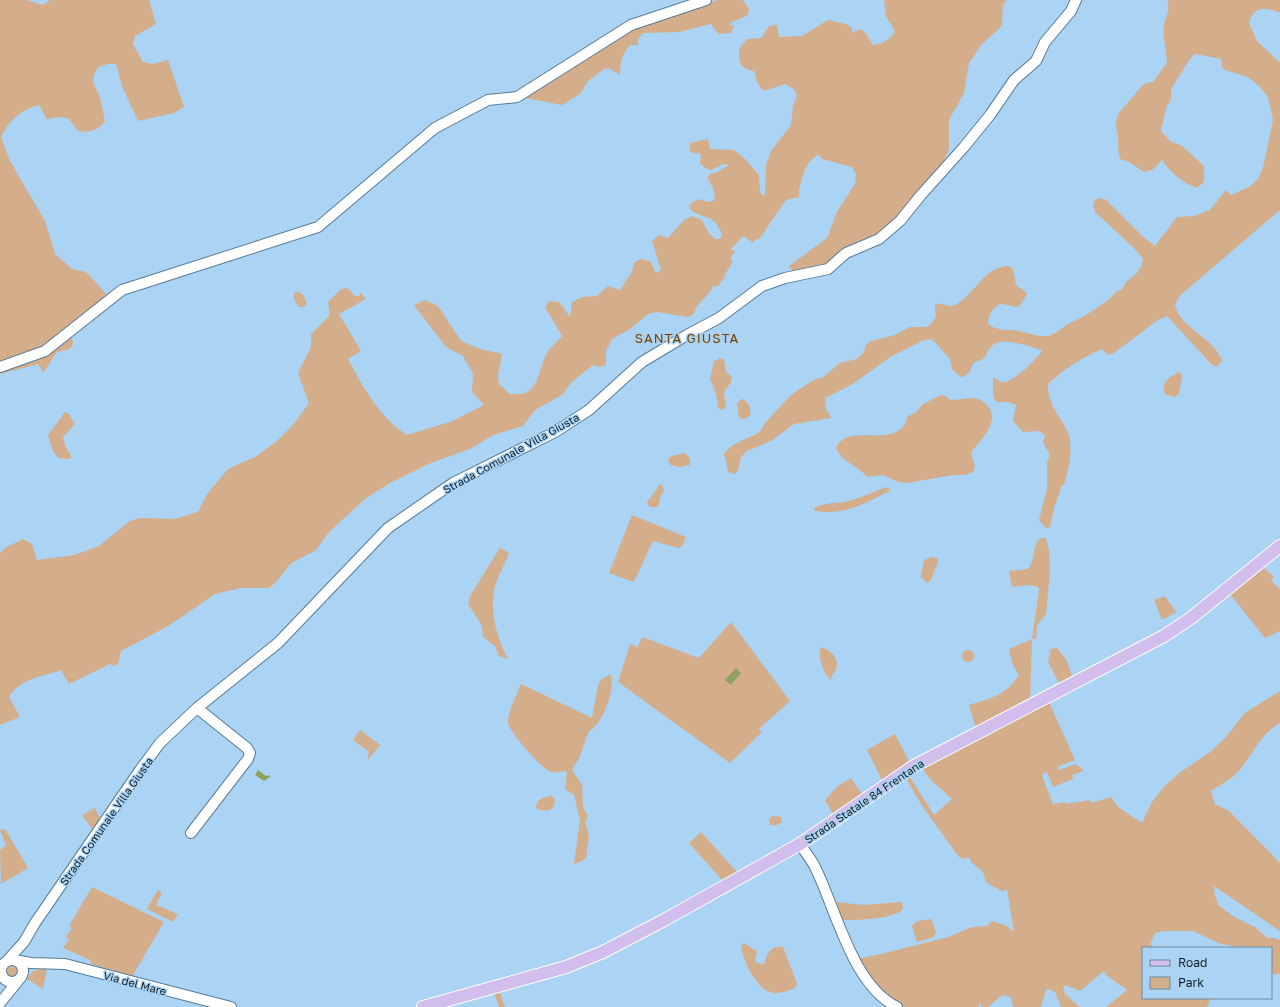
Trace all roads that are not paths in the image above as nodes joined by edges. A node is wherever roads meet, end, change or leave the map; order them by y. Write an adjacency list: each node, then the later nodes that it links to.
1 (706, 0): 3 (street)
2 (1076, 0): 5 (street, Strada Comunale Villa Giusta)
3 (0, 367)
4 (1280, 546): 7 (main road, Strada Statale 84 Frentana)
5 (197, 708): 6 (street); 8 (street, Strada Comunale Villa Giusta)
6 (191, 833)
7 (800, 844): 14 (main road, Strada Statale 84 Frentana); 15 (street)
8 (24, 942): 10 (street); 10 (street)
9 (40, 963): 10 (street, Via del Mare); 10 (street); 13 (street, Via del Mare)
10 (13, 971): 11 (street); 12 (street)
11 (0, 985)
12 (0, 1003)
13 (231, 1007)
14 (423, 1007)
15 (897, 1007)

